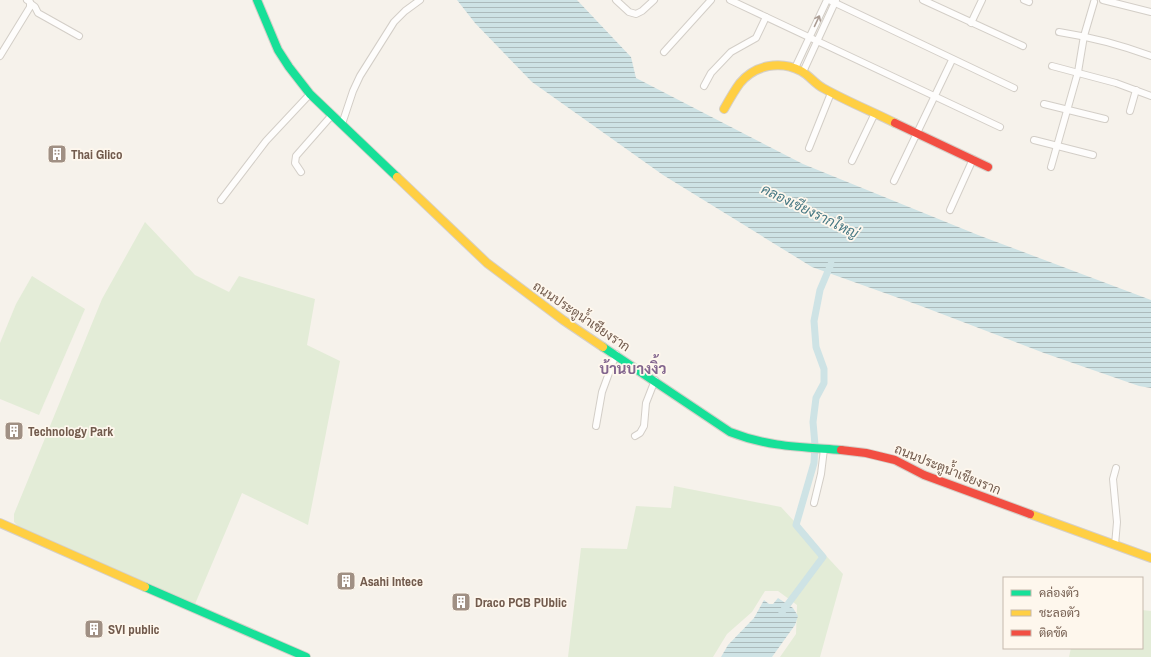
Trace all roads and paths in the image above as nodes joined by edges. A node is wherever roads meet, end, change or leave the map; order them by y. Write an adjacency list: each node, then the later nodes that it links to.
1 (257, 0): 34 (street, ถนนประตูน้ำเชียงราก)
2 (420, 0): 44 (street)
3 (616, 0): 4 (street)
4 (654, 0)
5 (711, 0): 22 (street)
6 (730, 0): 14 (street)
7 (923, 0): 15 (street)
8 (982, 0): 15 (street)
9 (1103, 0): 13 (street)
10 (832, 1): 19 (street, one-way to 10); 20 (street); 25 (street)
11 (1095, 1): 18 (street)
12 (29, 2): 17 (street); 23 (street)
13 (1151, 12)
14 (766, 18): 19 (street); 30 (street)
15 (971, 23): 21 (street)
16 (1059, 32): 18 (street)
17 (79, 36)
18 (1084, 36): 24 (street); 29 (street)
19 (809, 38): 20 (street); 27 (street)
20 (817, 41): 28 (street); 35 (street)
21 (1022, 46)
22 (664, 52)
23 (0, 56)
24 (1151, 56)
25 (952, 60): 31 (street); 35 (street)
26 (1052, 66): 29 (street)
27 (795, 68): 28 (street); 38 (street)
28 (803, 72): 33 (street)
29 (1078, 72): 32 (street); 39 (street)
30 (704, 86)
31 (1014, 88)
32 (1136, 90): 36 (street); 40 (street)
33 (831, 93): 41 (street); 49 (street)
34 (310, 94): 42 (street, ถนนประตูน้ำเชียงราก); 57 (street)
35 (934, 96): 45 (street); 46 (street)
36 (1151, 96)
37 (1044, 104): 39 (street)
38 (724, 109)
39 (1067, 110): 43 (street); 48 (street)
40 (1130, 111)
41 (875, 113): 46 (street); 52 (street)
42 (332, 115): 44 (street, ถนนประตูน้ำเชียงราก); 55 (street)
43 (1105, 119)
44 (342, 124): 59 (street, ถนนประตูน้ำเชียงราก)
45 (1000, 127)
46 (917, 132): 51 (street); 56 (street)
47 (1034, 140): 48 (street)
48 (1058, 145): 50 (street); 54 (street)
49 (809, 148)
50 (1093, 155)
51 (974, 160): 53 (street); 58 (street)
52 (852, 161)
53 (988, 167)
54 (1051, 167)
55 (301, 172)
56 (894, 181)
57 (221, 200)
58 (950, 210)
59 (616, 354): 60 (street, ถนนประตูน้ำเชียงราก); 61 (street)
60 (655, 380): 62 (street); 63 (street, ถนนประตูน้ำเชียงราก)
61 (596, 426)
62 (636, 436)
63 (822, 449): 65 (street); 67 (street, ถนนประตูน้ำเชียงราก)
64 (1116, 468): 67 (street)
65 (814, 503)
66 (0, 523): 69 (street)
67 (1115, 545): 68 (street, ถนนประตูน้ำเชียงราก)
68 (1151, 558)
69 (306, 657)

